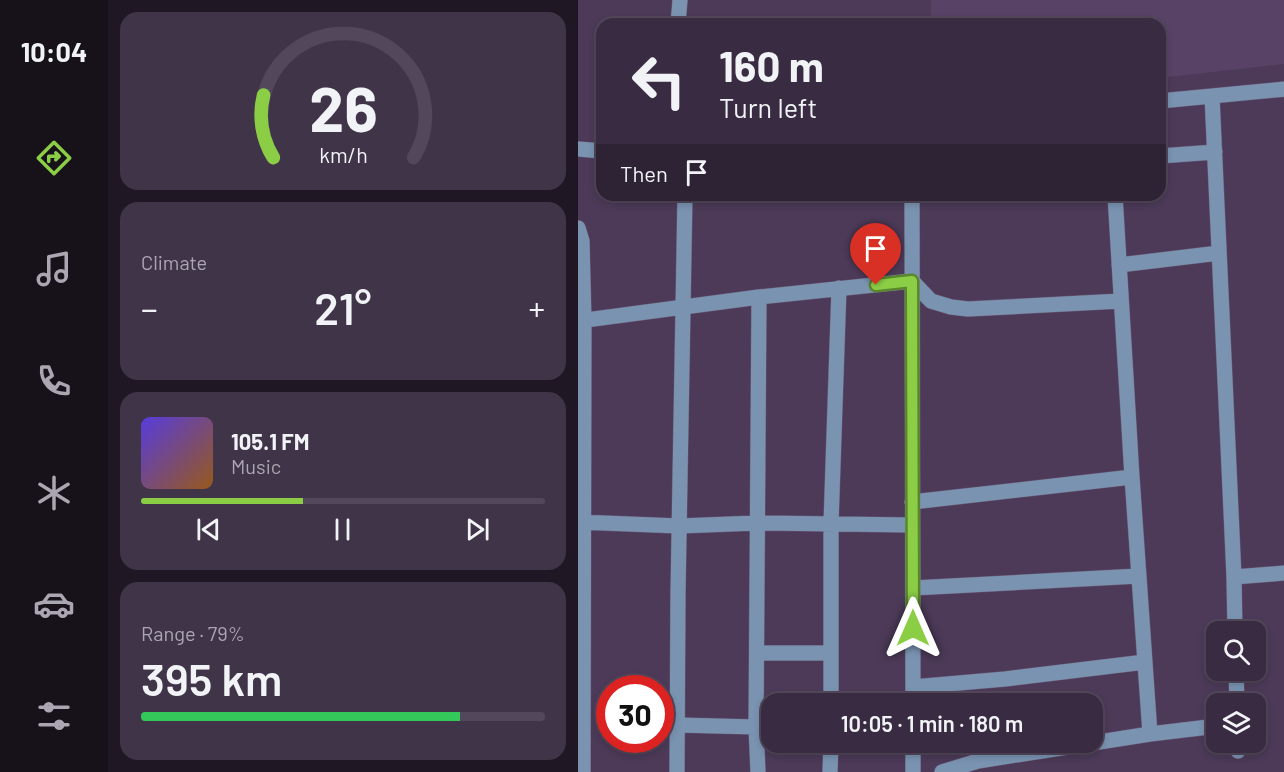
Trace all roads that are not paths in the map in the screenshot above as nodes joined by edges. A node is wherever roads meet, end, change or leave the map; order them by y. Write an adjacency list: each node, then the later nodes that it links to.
1 (680, 0): 2 (street)
2 (678, 18)
3 (1284, 88): 4 (street)
4 (1212, 96): 5 (street); 8 (street)
5 (1166, 100)
6 (578, 149): 7 (street)
7 (596, 150)
8 (1215, 152): 9 (street); 14 (street)
9 (1166, 156)
10 (685, 201): 20 (street)
11 (912, 201): 16 (street)
12 (1115, 201): 15 (street)
13 (578, 228): 21 (street)
14 (1219, 253): 15 (street); 31 (street)
15 (1119, 265): 19 (street)
16 (912, 281): 17 (street); 19 (street); 23 (street)
17 (839, 288): 18 (street); 26 (street)
18 (759, 297): 20 (street); 25 (street)
19 (1121, 301): 22 (street)
20 (683, 308): 21 (street); 28 (street)
21 (581, 321): 24 (street)
22 (1132, 477): 23 (street); 30 (street)
23 (912, 502): 27 (street)
24 (581, 522): 28 (street); 46 (street)
25 (757, 523): 26 (street); 28 (street); 34 (street)
26 (832, 524): 27 (street); 35 (street)
27 (912, 525): 32 (street)
28 (679, 526): 40 (street)
29 (1284, 573): 31 (street)
30 (1139, 576): 32 (street); 36 (street)
31 (1234, 577): 33 (street)
32 (912, 588): 37 (street)
33 (1235, 621)
34 (757, 653): 35 (street); 41 (street)
35 (831, 653): 38 (street)
36 (1145, 662): 37 (street); 43 (street)
37 (913, 687): 39 (street)
38 (831, 693)
39 (913, 693)
40 (677, 725): 41 (street); 47 (street)
41 (756, 727): 48 (street)
42 (1206, 727): 43 (street)
43 (1150, 734): 51 (street)
44 (831, 753): 49 (street)
45 (913, 753): 50 (street)
46 (583, 772)
47 (677, 772)
48 (758, 772)
49 (830, 772)
50 (913, 772)
51 (942, 772)

